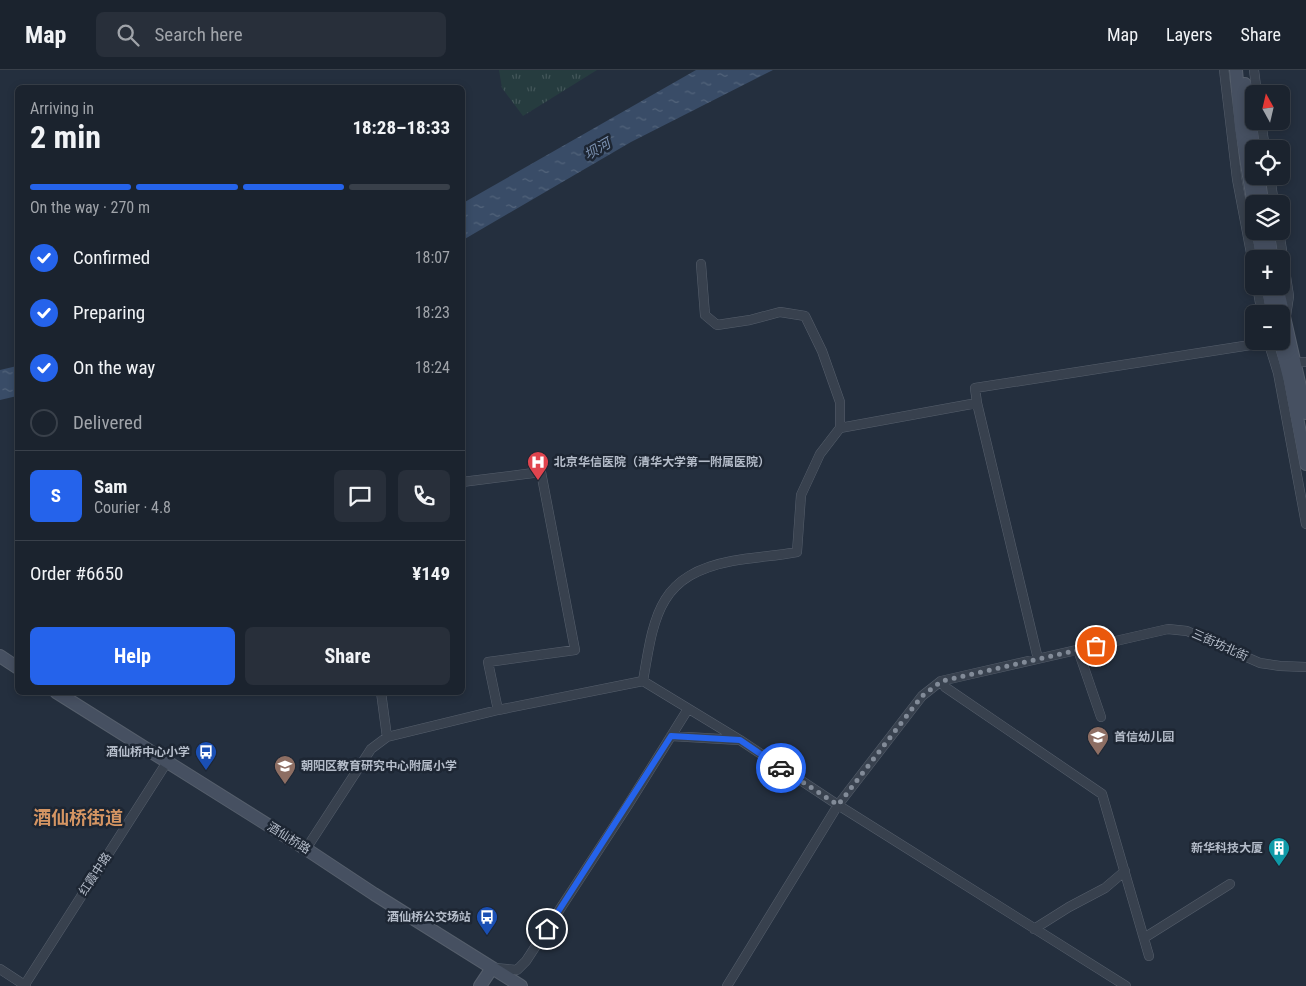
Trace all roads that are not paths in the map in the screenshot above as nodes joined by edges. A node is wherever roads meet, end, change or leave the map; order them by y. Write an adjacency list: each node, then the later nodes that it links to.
1 (1224, 70): 9 (street)
2 (1236, 70): 7 (street)
3 (1243, 70): 6 (street)
4 (1254, 70): 5 (street)
5 (1256, 85)
6 (1253, 140)
7 (1252, 195)
8 (1280, 240): 11 (street)
9 (1250, 250)
10 (701, 264): 19 (street)
11 (1288, 305)
12 (1290, 344): 16 (street)
13 (1245, 346): 17 (street)
14 (1274, 350): 22 (street)
15 (1282, 350): 16 (street)
16 (1295, 362): 18 (street); 20 (street)
17 (977, 404): 19 (street); 25 (street)
18 (1306, 413)
19 (840, 428): 28 (street)
20 (1306, 464)
21 (465, 482): 33 (street)
22 (1306, 524)
23 (1078, 650): 25 (street, 三街坊北街); 27 (street, 三街坊北街); 34 (street)
24 (0, 656): 26 (street)
25 (1038, 659): 29 (street, 三街坊北街)
26 (15, 666)
27 (1306, 667)
28 (643, 681): 32 (street); 33 (street)
29 (942, 681): 39 (street, 三街坊北街); 41 (street)
30 (61, 695): 38 (street, 酒仙桥路)
31 (381, 695): 36 (street)
32 (688, 709): 35 (street); 37 (street)
33 (498, 710): 36 (street)
34 (1101, 717)
35 (671, 736): 37 (street); 46 (street)
36 (387, 737): 40 (street)
37 (740, 740): 39 (street)
38 (167, 762): 40 (street, 酒仙桥路); 48 (street, 红霞中路)
39 (838, 805): 43 (street); 51 (street, 三街坊北街)
40 (306, 849): 46 (street, 酒仙桥路)
41 (1124, 871): 43 (street); 44 (street)
42 (1230, 884): 44 (street)
43 (1034, 929): 52 (street)
44 (1144, 938): 45 (street)
45 (1149, 956)
46 (492, 968): 49 (street); 50 (street, 酒仙桥路)
47 (0, 970): 48 (street)
48 (24, 986)
49 (480, 986)
50 (521, 986)
51 (727, 986)
52 (1126, 986)

